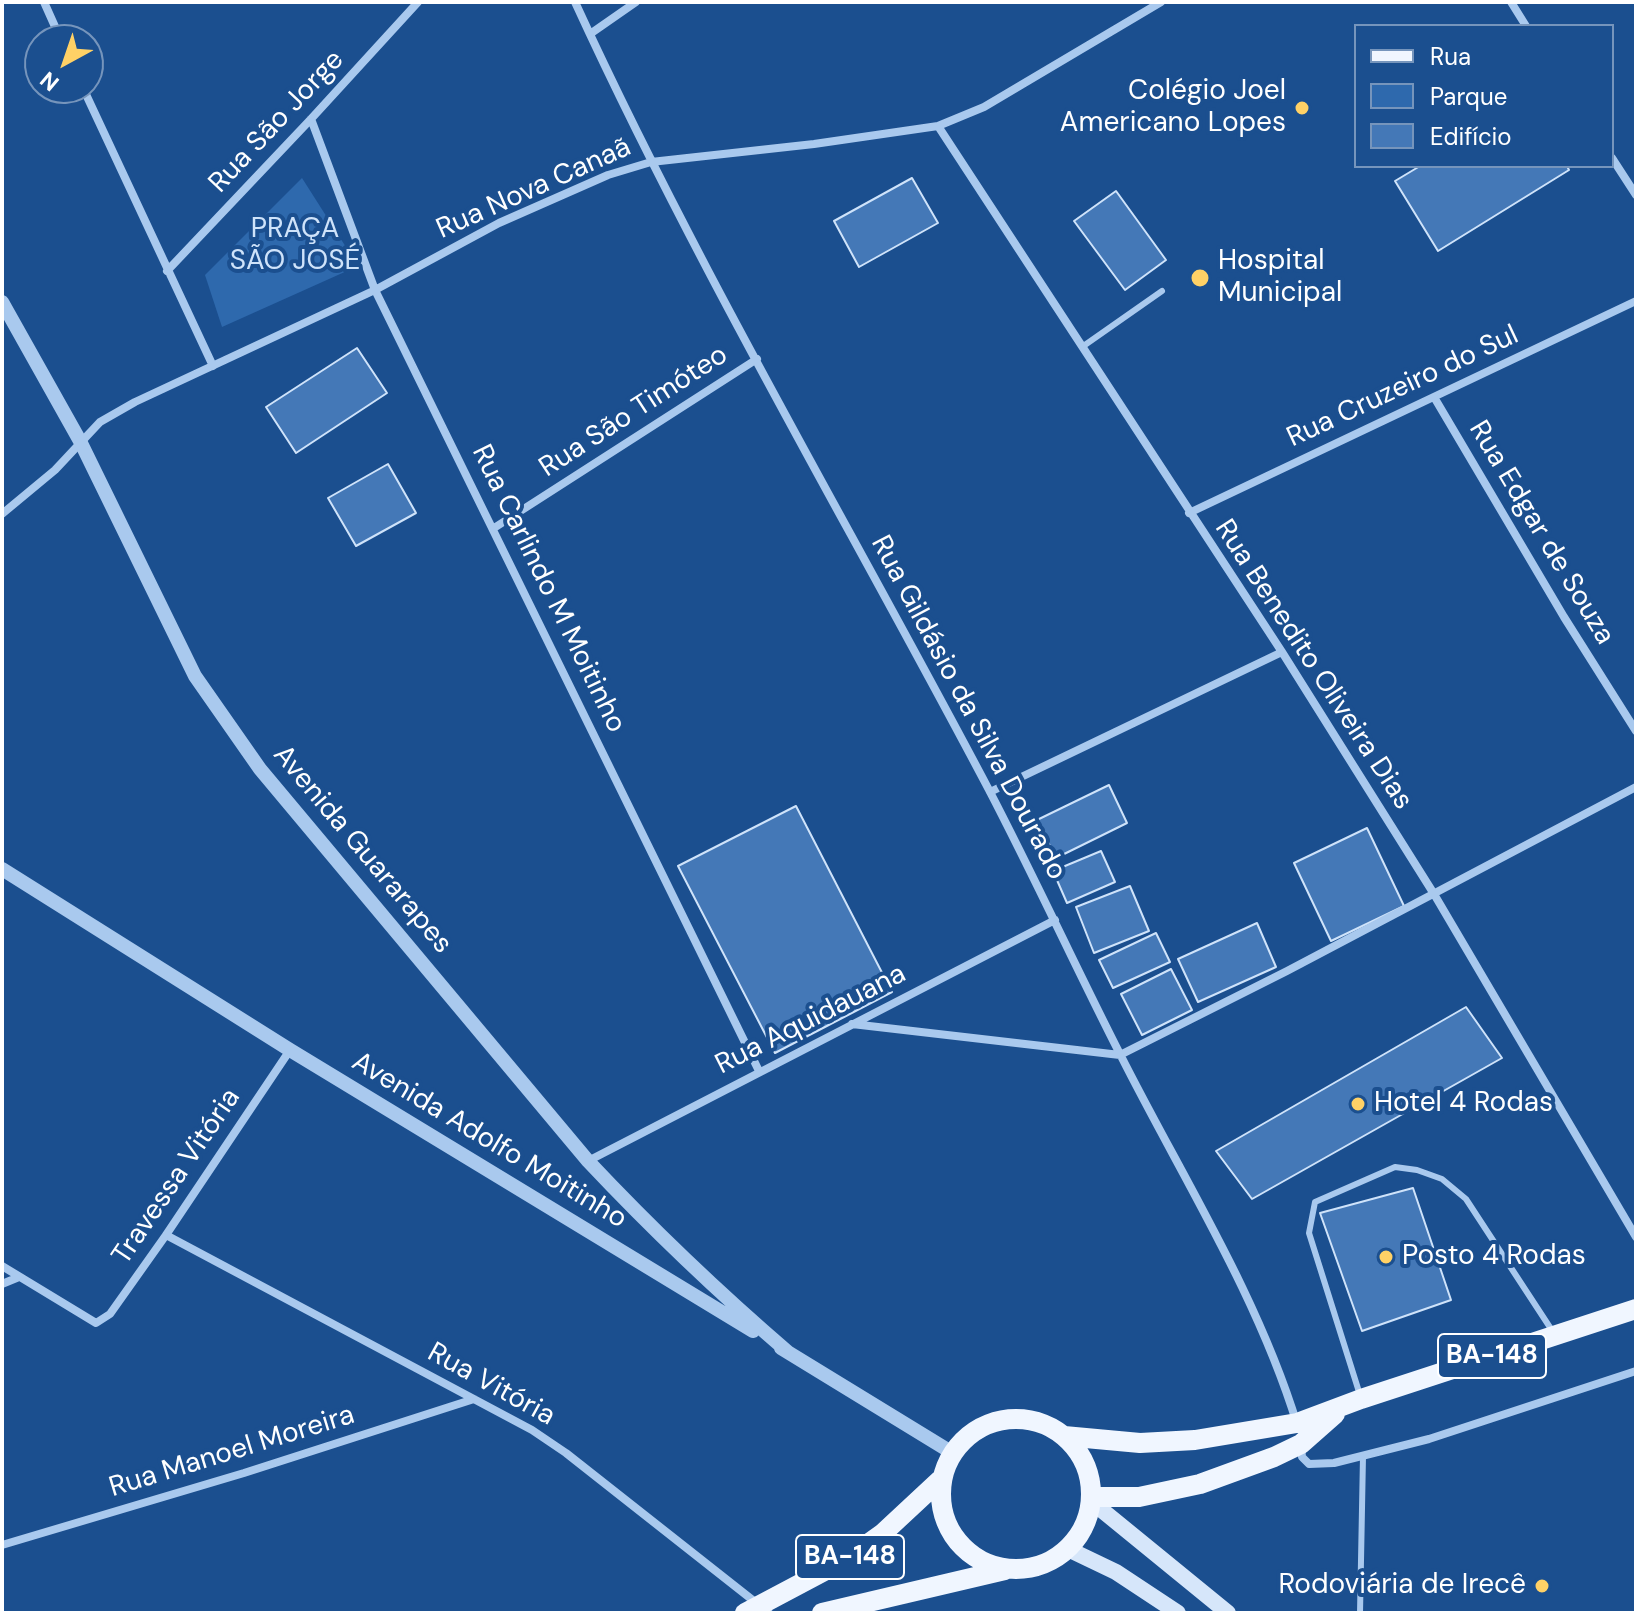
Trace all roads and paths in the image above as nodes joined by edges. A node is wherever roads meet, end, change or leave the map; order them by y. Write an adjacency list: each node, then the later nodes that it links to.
1 (44, 2): 7 (street)
2 (418, 2): 11 (street, Rua São Jorge)
3 (575, 2): 9 (street, Rua Gildásio da Silva Dourado)
4 (636, 2): 9 (street)
5 (1161, 2): 12 (street, Rua Nova Canaã)
6 (1511, 2): 8 (street)
7 (54, 24)
8 (1525, 24)
9 (590, 34): 14 (street, Rua Gildásio da Silva Dourado)
10 (90, 104): 16 (street)
11 (311, 119): 16 (street, Rua São Jorge); 17 (street, Rua Carlindo M Moitinho)
12 (938, 126): 14 (street, Rua Nova Canaã); 21 (street, Rua Benedito Oliveira Dias)
13 (1614, 161): 15 (street)
14 (651, 162): 17 (street, Rua Nova Canaã); 22 (street, Rua Gildásio da Silva Dourado)
15 (1634, 189)
16 (167, 271): 23 (street)
17 (375, 290): 23 (street, Rua Nova Canaã); 28 (street, Rua Carlindo M Moitinho)
18 (1162, 291): 21 (lane)
19 (1636, 301): 24 (street, Rua Cruzeiro do Sul)
20 (2, 302): 25 (street, Avenida Guararapes)
21 (1082, 347): 26 (street, Rua Benedito Oliveira Dias)
22 (757, 359): 28 (street, Rua São Timóteo); 32 (street, Rua Gildásio da Silva Dourado)
23 (213, 366): 25 (street, Rua Nova Canaã)
24 (1434, 397): 26 (street, Rua Cruzeiro do Sul); 30 (street, Rua Edgar de Souza)
25 (80, 441): 27 (street, Rua Nova Canaã); 40 (street, Avenida Guararapes)
26 (1189, 513): 29 (street, Rua Benedito Oliveira Dias)
27 (2, 514)
28 (494, 528): 39 (street, Rua Carlindo M Moitinho)
29 (1282, 652): 32 (street); 34 (street, Rua Benedito Oliveira Dias)
30 (1636, 731)
31 (1636, 787): 34 (street)
32 (990, 792): 35 (street, Rua Gildásio da Silva Dourado)
33 (2, 869): 37 (street, Avenida Adolfo Moitinho)
34 (1434, 894): 38 (street); 42 (street, Rua Benedito Oliveira Dias)
35 (1055, 920): 36 (street, Rua Aquidauana); 38 (street, Rua Gildásio da Silva Dourado)
36 (852, 1024): 38 (street); 39 (street, Rua Aquidauana)
37 (290, 1050): 41 (street, Travessa Vitória); 48 (street, Avenida Adolfo Moitinho)
38 (1120, 1055): 52 (street, Rua Gildásio da Silva Dourado)
39 (759, 1071): 40 (street, Rua Aquidauana)
40 (588, 1161): 48 (street, Avenida Guararapes)
41 (166, 1235): 44 (street, Travessa Vitória); 50 (street, Rua Vitória)
42 (1636, 1237)
43 (2, 1266): 44 (street)
44 (19, 1277): 45 (street)
45 (2, 1284)
46 (1636, 1309): 47 (main road, BA-148)
47 (1555, 1335): 51 (main road, BA-148); 51 (lane)
48 (789, 1353): 55 (street, Avenida Adolfo Moitinho)
49 (1636, 1371): 56 (street)
50 (474, 1399): 59 (street, Rua Manoel Moreira); 62 (street, Rua Vitória)
51 (1354, 1402): 52 (main road, BA-148); 54 (main road, BA-148)
52 (1297, 1423): 53 (main road, BA-148); 54 (street, Rua Gildásio da Silva Dourado)
53 (1064, 1436): 55 (main road); 58 (main road)
54 (1301, 1444): 56 (street); 58 (main road, BA-148)
55 (951, 1452): 57 (main road)
56 (1363, 1456): 66 (lane)
57 (940, 1480): 61 (main road); 62 (main road, BA-148)
58 (1093, 1499): 60 (main road); 65 (main road)
59 (2, 1545)
60 (1068, 1549): 61 (main road); 64 (main road)
61 (1007, 1570): 63 (main road, BA-148)
62 (757, 1611)
63 (822, 1613)
64 (1178, 1613)
65 (1228, 1613)
66 (1360, 1613)

